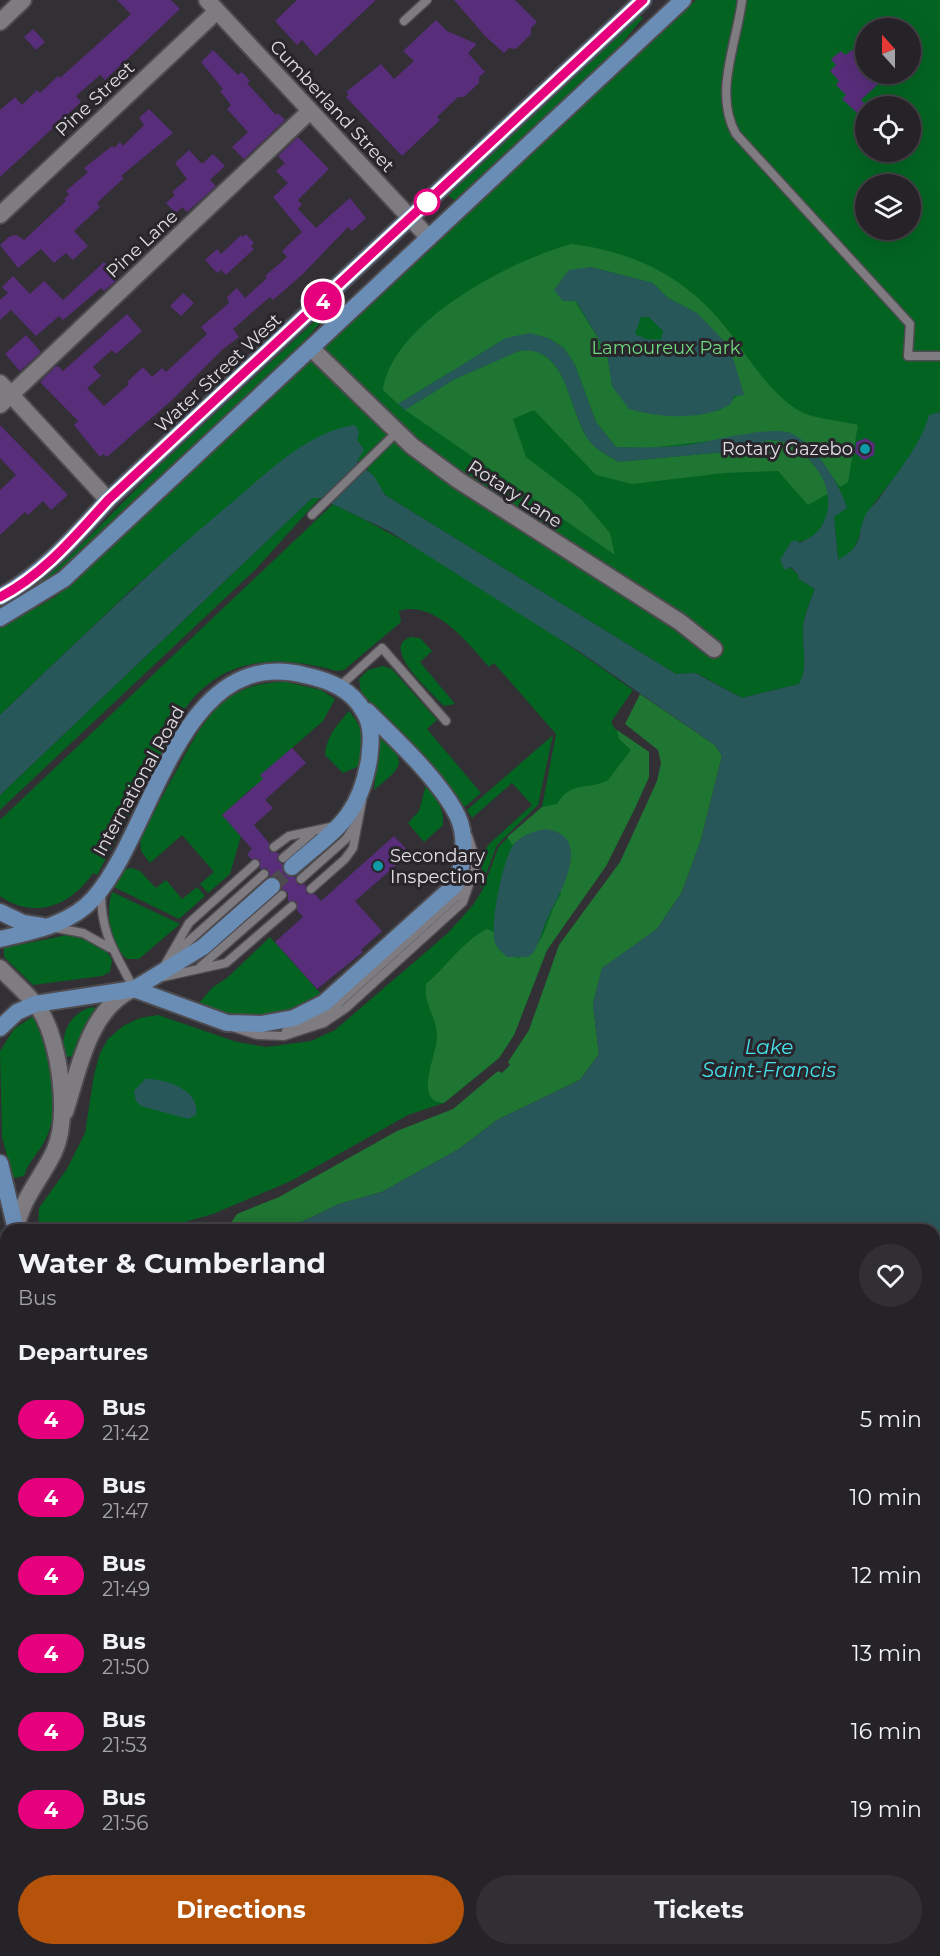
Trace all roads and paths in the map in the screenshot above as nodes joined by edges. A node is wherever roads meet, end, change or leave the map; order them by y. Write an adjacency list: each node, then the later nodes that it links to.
1 (23, 0): 8 (street)
2 (427, 0): 7 (lane)
3 (643, 0): 11 (main road, Water Street West)
4 (683, 0): 12 (main road)
5 (742, 0): 14 (lane)
6 (212, 5): 9 (street, Cumberland Street); 10 (street, Pine Street)
7 (404, 21)
8 (0, 22)
9 (310, 111): 11 (street, Cumberland Street); 15 (street, Pine Lane)
10 (0, 215)
11 (410, 219): 12 (street, Cumberland Street); 17 (main road, Water Street West)
12 (429, 238): 13 (main road)
13 (312, 349): 16 (street, Rotary Lane); 20 (main road)
14 (940, 356)
15 (4, 394): 17 (street)
16 (397, 432): 18 (lane); 21 (street, Rotary Lane)
17 (108, 500): 19 (main road, Water Street West)
18 (312, 515)
19 (0, 597)
20 (0, 618)
21 (714, 649)
22 (339, 687): 23 (main road, International Road); 24 (lane); 34 (main road, International Road)
23 (358, 702): 25 (main road, International Road); 27 (main road)
24 (446, 721)
25 (364, 786): 26 (lane); 28 (main road, International Road)
26 (360, 814): 32 (lane); 35 (lane)
27 (458, 816): 45 (main road); 45 (lane)
28 (344, 821): 29 (lane); 32 (main road, International Road)
29 (322, 829): 30 (lane); 32 (lane)
30 (274, 847)
31 (255, 864): 43 (lane)
32 (292, 868)
33 (273, 885): 42 (lane); 43 (main road)
34 (101, 888): 38 (main road, International Road); 40 (lane)
35 (311, 889)
36 (292, 906): 42 (lane)
37 (0, 912): 38 (main road)
38 (49, 927): 39 (main road, International Road); 40 (lane)
39 (0, 939)
40 (113, 950): 43 (lane)
41 (0, 968): 44 (street)
42 (191, 971): 43 (lane)
43 (150, 978): 44 (main road); 45 (main road); 47 (street)
44 (35, 1004): 46 (main road); 47 (street)
45 (215, 1020)
46 (0, 1028)
47 (61, 1124): 54 (street)
48 (0, 1163): 52 (main road)
49 (0, 1185): 53 (main road)
50 (0, 1204): 51 (main road)
51 (12, 1224)
52 (13, 1224)
53 (13, 1224)
54 (15, 1224)

